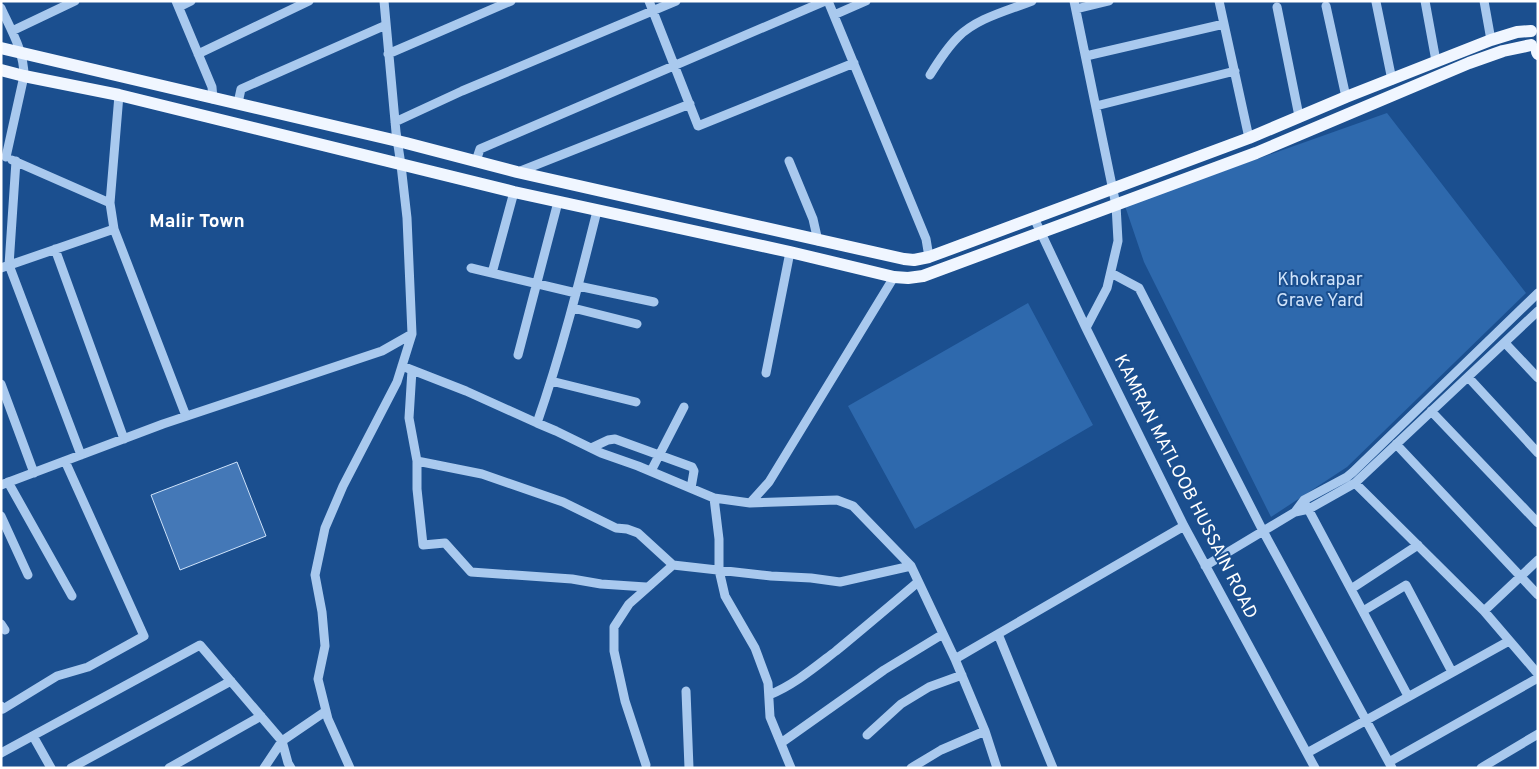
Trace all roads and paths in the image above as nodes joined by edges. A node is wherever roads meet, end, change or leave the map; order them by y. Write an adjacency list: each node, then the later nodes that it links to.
1 (75, 1): 28 (street)
2 (191, 1): 17 (street)
3 (309, 1): 33 (street)
4 (378, 1): 23 (street)
5 (384, 1): 23 (street)
6 (511, 1): 34 (street)
7 (649, 1): 22 (street)
8 (676, 1): 22 (street)
9 (826, 1): 24 (street); 38 (street)
10 (866, 1): 24 (street)
11 (1032, 1): 41 (street)
12 (1109, 1): 18 (street)
13 (1219, 1): 25 (street)
14 (1425, 1): 37 (street)
15 (1484, 1): 29 (street)
16 (1376, 2): 43 (street)
17 (177, 4): 33 (street)
18 (1075, 5): 35 (street)
19 (1326, 6): 45 (street)
20 (1277, 7): 50 (street)
21 (1, 8): 28 (street)
22 (653, 11): 38 (street); 51 (street)
23 (384, 12): 26 (street)
24 (834, 15): 36 (street)
25 (1224, 24): 35 (street); 40 (street)
26 (386, 25): 34 (street); 47 (street)
27 (1534, 28): 29 (main road); 31 (main road)
28 (12, 31): 32 (street)
29 (1491, 40): 37 (main road)
30 (1, 48): 32 (main road)
31 (1536, 51): 64 (main road)
32 (22, 53): 42 (street); 46 (main road)
33 (198, 54): 46 (street)
34 (388, 54): 51 (street)
35 (1086, 56): 49 (street)
36 (854, 62): 48 (street); 74 (street)
37 (1436, 62): 43 (main road)
38 (674, 66): 48 (street); 57 (street)
39 (1, 70): 42 (main road)
40 (1235, 71): 49 (street); 52 (street)
41 (930, 74)
42 (24, 76): 44 (main road); 54 (street)
43 (1392, 80): 45 (main road)
44 (119, 94): 58 (main road); 63 (street)
45 (1346, 97): 50 (main road)
46 (213, 99): 47 (main road)
47 (238, 103): 53 (main road)
48 (690, 104): 59 (street)
49 (1096, 106): 60 (street)
50 (1298, 116): 52 (main road)
51 (395, 122): 53 (street)
52 (1249, 138): 60 (main road)
53 (398, 141): 57 (main road); 58 (street)
54 (4, 156): 56 (street)
55 (789, 160): 71 (street)
56 (16, 161): 63 (street); 75 (street)
57 (476, 161): 59 (main road)
58 (402, 165): 61 (main road); 88 (street)
59 (517, 172): 67 (main road)
60 (1113, 189): 64 (street); 66 (main road)
61 (514, 192): 62 (main road); 78 (street)
62 (558, 202): 65 (main road); 80 (street)
63 (110, 203): 68 (street)
64 (1116, 205): 69 (main road); 77 (street)
65 (597, 211): 70 (main road); 81 (street)
66 (1034, 218): 69 (street, KAMRAN MATLOOB HUSSAIN ROAD); 74 (main road)
67 (744, 223): 70 (street); 71 (main road)
68 (114, 229): 72 (street); 101 (street)
69 (1042, 234): 79 (main road); 87 (street, KAMRAN MATLOOB HUSSAIN ROAD)
70 (740, 241): 73 (main road)
71 (818, 241): 74 (main road)
72 (55, 249): 75 (street); 103 (street)
73 (790, 252): 79 (main road); 93 (street)
74 (929, 257)
75 (5, 266): 107 (street)
76 (470, 268): 78 (street)
77 (1111, 272): 87 (street); 124 (street)
78 (492, 273): 80 (street)
79 (894, 277): 118 (street)
80 (536, 284): 81 (street); 90 (street)
81 (577, 289): 83 (street); 84 (street)
82 (1538, 293): 117 (street)
83 (654, 302)
84 (573, 308): 86 (street); 96 (street)
85 (1538, 311): 89 (street)
86 (637, 324)
87 (1086, 328): 123 (street, KAMRAN MATLOOB HUSSAIN ROAD)
88 (412, 334): 91 (street); 101 (street)
89 (1505, 343): 94 (street); 95 (street)
90 (518, 354)
91 (402, 366): 92 (street); 153 (street)
92 (412, 370): 102 (street); 110 (street)
93 (766, 373)
94 (1468, 377): 100 (street); 106 (street)
95 (1538, 378)
96 (551, 381): 98 (street); 102 (street)
97 (1, 384): 112 (street)
98 (636, 402)
99 (684, 407): 108 (street)
100 (1432, 411): 104 (street); 122 (street)
101 (186, 416): 103 (street)
102 (537, 423): 105 (street)
103 (124, 439): 107 (street)
104 (1396, 444): 113 (street); 132 (street)
105 (591, 448): 108 (street); 111 (street)
106 (1538, 453)
107 (81, 455): 109 (street)
108 (659, 455): 111 (street); 115 (street)
109 (65, 461): 112 (street); 152 (street)
110 (417, 461): 127 (street); 134 (street)
111 (651, 471): 115 (street)
112 (34, 473): 114 (street)
113 (1355, 483): 119 (street); 125 (street)
114 (5, 484): 137 (street)
115 (691, 488): 116 (street)
116 (714, 498): 118 (street); 130 (street)
117 (1304, 500): 119 (street); 120 (street)
118 (750, 503): 128 (street)
119 (1309, 509): 120 (street); 135 (street)
120 (1295, 512): 124 (street)
121 (1, 516): 131 (street)
122 (1538, 523)
123 (1184, 526): 129 (street, KAMRAN MATLOOB HUSSAIN ROAD); 141 (street)
124 (1264, 531): 129 (street); 155 (street)
125 (1418, 545): 135 (street); 139 (street)
126 (1538, 560): 132 (street)
127 (673, 565): 130 (street); 134 (street)
128 (910, 566): 130 (street); 133 (street)
129 (1205, 566): 162 (street, KAMRAN MATLOOB HUSSAIN ROAD)
130 (719, 570): 150 (street)
131 (28, 575)
132 (1520, 577): 136 (street); 139 (street)
133 (918, 582): 140 (street); 150 (street)
134 (646, 588): 165 (street)
135 (1351, 589): 138 (street)
136 (1538, 595)
137 (72, 596)
138 (1363, 610): 144 (street); 151 (street)
139 (1484, 611): 142 (street)
140 (943, 634): 143 (street); 161 (street)
141 (998, 634): 143 (street); 176 (street)
142 (1509, 641): 144 (street); 145 (street)
143 (955, 658): 146 (street)
144 (1452, 672): 151 (street)
145 (1538, 674)
146 (962, 675): 156 (street); 158 (street)
147 (1538, 678): 164 (street)
148 (230, 681): 154 (street); 159 (street); 167 (street)
149 (686, 691): 172 (street)
150 (769, 695): 161 (street)
151 (1408, 696): 155 (street)
152 (1, 706)
153 (326, 710): 160 (street); 171 (street)
154 (261, 716): 160 (street); 168 (street)
155 (1366, 720): 162 (street); 164 (street)
156 (986, 731): 174 (street); 175 (street)
157 (1538, 734): 178 (street)
158 (867, 735)
159 (33, 736): 163 (street); 166 (street)
160 (282, 741): 169 (street); 170 (street)
161 (781, 743): 173 (street)
162 (1307, 752): 177 (street, KAMRAN MATLOOB HUSSAIN ROAD)
163 (1, 753)
164 (1391, 765)
165 (645, 767)
166 (51, 768)
167 (71, 768)
168 (169, 768)
169 (264, 768)
170 (291, 768)
171 (350, 768)
172 (689, 768)
173 (791, 768)
174 (912, 768)
175 (996, 768)
176 (1053, 768)
177 (1315, 768)
178 (1481, 768)

